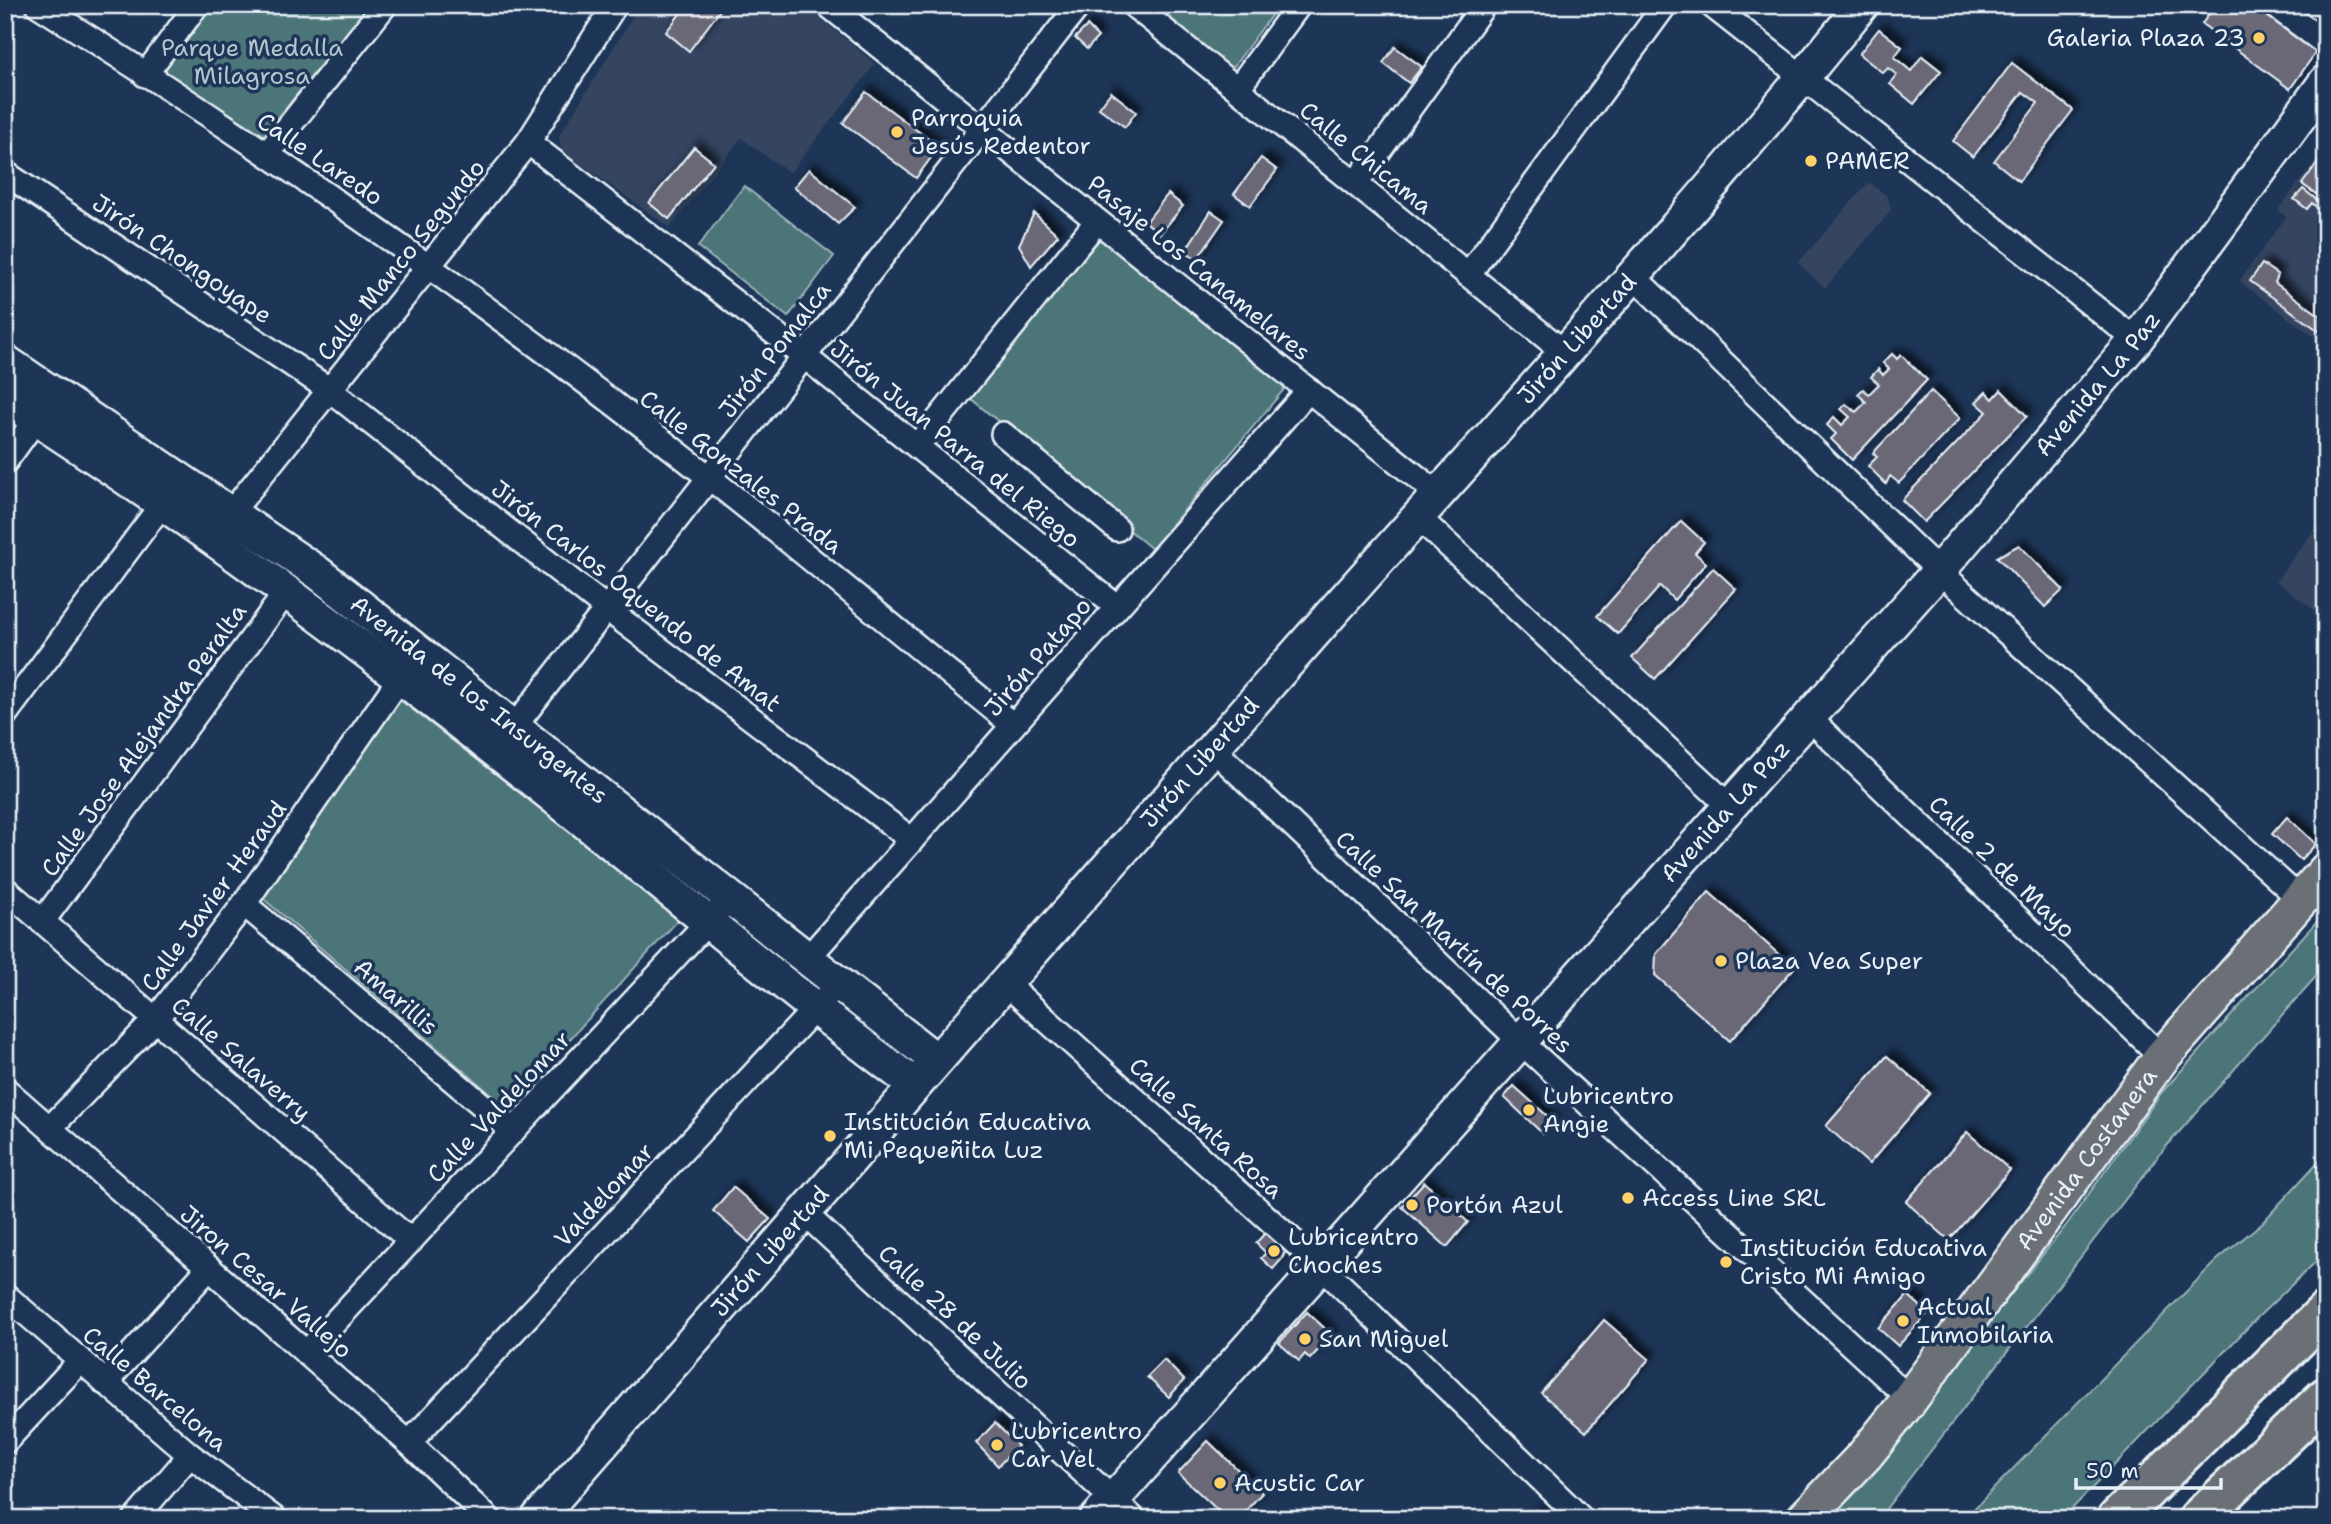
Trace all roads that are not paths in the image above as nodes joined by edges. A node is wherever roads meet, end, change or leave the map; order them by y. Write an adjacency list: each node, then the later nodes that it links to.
1 (38, 5): 15 (street, Calle Laredo)
2 (197, 5): 15 (street)
3 (385, 5): 21 (street)
4 (615, 5): 20 (street, Calle Manco Segundo)
5 (828, 5): 19 (street, Pasaje Los Canamelares)
6 (1079, 5): 19 (street, Jirón Pomalca)
7 (1133, 5): 18 (street, Calle Chicama)
8 (1299, 5): 18 (street)
9 (1484, 5): 23 (street)
10 (1665, 5): 26 (street)
11 (1710, 5): 16 (street)
12 (1862, 5): 16 (street, Jirón Libertad)
13 (2274, 5): 14 (street)
14 (2326, 44)
15 (145, 75): 21 (street, Calle Laredo)
16 (1803, 78): 27 (street, Jirón Libertad); 28 (street)
17 (2326, 81): 28 (street, Avenida La Paz)
18 (1238, 88): 23 (street, Calle Chicama)
19 (981, 128): 24 (street, Pasaje Los Canamelares); 30 (street, Jirón Pomalca)
20 (528, 142): 25 (street, Calle Manco Segundo); 30 (street, Jirón Juan Parra del Riego)
21 (267, 154): 25 (street, Calle Laredo)
22 (5, 173): 32 (street, Jirón Chongoyape)
23 (1356, 183): 26 (street, Calle Chicama)
24 (1097, 221): 33 (street, Pasaje Los Canamelares); 37 (street)
25 (430, 267): 32 (street, Calle Manco Segundo); 39 (street, Calle Gonzales Prada)
26 (1468, 275): 29 (street, Calle Chicama)
27 (1632, 275): 29 (street, Jirón Libertad); 46 (street)
28 (2136, 340): 46 (street, Avenida La Paz)
29 (1564, 352): 40 (street, Jirón Libertad)
30 (804, 356): 37 (street, Jirón Juan Parra del Riego); 39 (street, Jirón Pomalca)
31 (5, 361): 42 (street, Avenida de los Insurgentes)
32 (330, 390): 42 (street, Calle Manco Segundo); 49 (street, Jirón Carlos Oquendo de Amat)
33 (1309, 390): 40 (street, Pasaje Los Canamelares); 48 (street, Jirón Patapo)
34 (5, 399): 35 (street, Avenida de los Insurgentes)
35 (36, 419): 38 (street); 41 (street, Avenida de los Insurgentes)
36 (1003, 434): 44 (street)
37 (917, 446): 48 (street, Jirón Juan Parra del Riego)
38 (5, 461)
39 (709, 478): 49 (street, Jirón Pomalca); 53 (street, Calle Gonzales Prada)
40 (1438, 494): 43 (street, Jirón Libertad)
41 (163, 503): 45 (street, Avenida de los Insurgentes); 51 (street)
42 (232, 512): 45 (street, Calle Manco Segundo); 54 (street, Avenida de los Insurgentes)
43 (1418, 517): 55 (street, Jirón Libertad); 56 (street)
44 (1117, 529)
45 (213, 536): 47 (street, Avenida de los Insurgentes)
46 (1939, 571): 52 (street, Avenida La Paz); 61 (street)
47 (287, 591): 50 (street, Avenida de los Insurgentes); 64 (street, Calle Jose Alejandra Peralta)
48 (1117, 607): 53 (street, Jirón Patapo)
49 (607, 609): 54 (street, Jirón Pomalca); 57 (street, Jirón Carlos Oquendo de Amat)
50 (400, 678): 62 (street, Calle Javier Heraud); 63 (street, Avenida de los Insurgentes)
51 (5, 715)
52 (1807, 716): 56 (street, Avenida La Paz); 71 (street, Calle 2 de Mayo)
53 (1013, 725): 57 (street, Jirón Patapo)
54 (514, 727): 60 (street, Avenida de los Insurgentes)
55 (1212, 748): 66 (street, Jirón Libertad); 70 (street, Calle San Martín de Porres)
56 (1729, 806): 70 (street, Avenida La Paz)
57 (912, 840): 65 (street, Jirón Patapo)
58 (2326, 871): 61 (main road, Avenida Costanera)
59 (5, 889): 64 (street, Calle Salaverry)
60 (730, 898): 63 (street, Calle Valdelomar); 65 (street, Avenida de los Insurgentes)
61 (2300, 899): 71 (main road, Avenida Costanera)
62 (244, 904): 69 (street, Calle Javier Heraud); 76 (street, Amarillis)
63 (708, 921): 68 (street, Avenida de los Insurgentes); 76 (street, Calle Valdelomar)
64 (43, 922): 69 (street, Calle Salaverry)
65 (807, 959): 67 (street, Avenida de los Insurgentes)
66 (1004, 982): 72 (street, Jirón Libertad); 79 (street, Calle Santa Rosa)
67 (838, 984): 68 (street, Valdelomar); 72 (street, Avenida de los Insurgentes)
68 (816, 1006): 73 (street, Avenida de los Insurgentes); 89 (street, Valdelomar)
69 (156, 1019): 75 (street, Calle Javier Heraud); 78 (street, Calle Salaverry)
70 (1520, 1041): 79 (street, Avenida La Paz); 87 (street, Calle San Martín de Porres)
71 (2162, 1056): 87 (main road, Avenida Costanera)
72 (936, 1060): 73 (street, Jirón Libertad)
73 (915, 1085): 77 (street, Jirón Libertad)
74 (5, 1089): 75 (street, Jiron Cesar Vallejo)
75 (50, 1128): 80 (street, Jiron Cesar Vallejo)
76 (513, 1131): 78 (street, Calle Valdelomar)
77 (802, 1211): 91 (street, Calle 28 de Julio); 95 (street, Jirón Libertad)
78 (411, 1241): 83 (street, Calle Valdelomar)
79 (1321, 1266): 91 (street, Avenida La Paz); 96 (street, Calle Santa Rosa)
80 (209, 1268): 83 (street, Jiron Cesar Vallejo); 85 (street)
81 (5, 1295): 84 (street, Calle Barcelona)
82 (2326, 1311): 98 (highway)
83 (306, 1353): 89 (street, Jiron Cesar Vallejo)
84 (80, 1362): 85 (street, Calle Barcelona); 88 (street)
85 (105, 1382): 90 (street, Calle Barcelona)
86 (2326, 1397): 99 (highway)
87 (1910, 1399): 97 (main road, Avenida Costanera)
88 (5, 1442)
89 (410, 1443): 94 (street, Jiron Cesar Vallejo)
90 (190, 1455): 92 (street); 93 (street, Calle Barcelona)
91 (1115, 1512)
92 (135, 1519)
93 (275, 1519)
94 (489, 1519)
95 (537, 1519)
96 (1582, 1519)
97 (1804, 1519)
98 (2117, 1519)
99 (2198, 1519)

